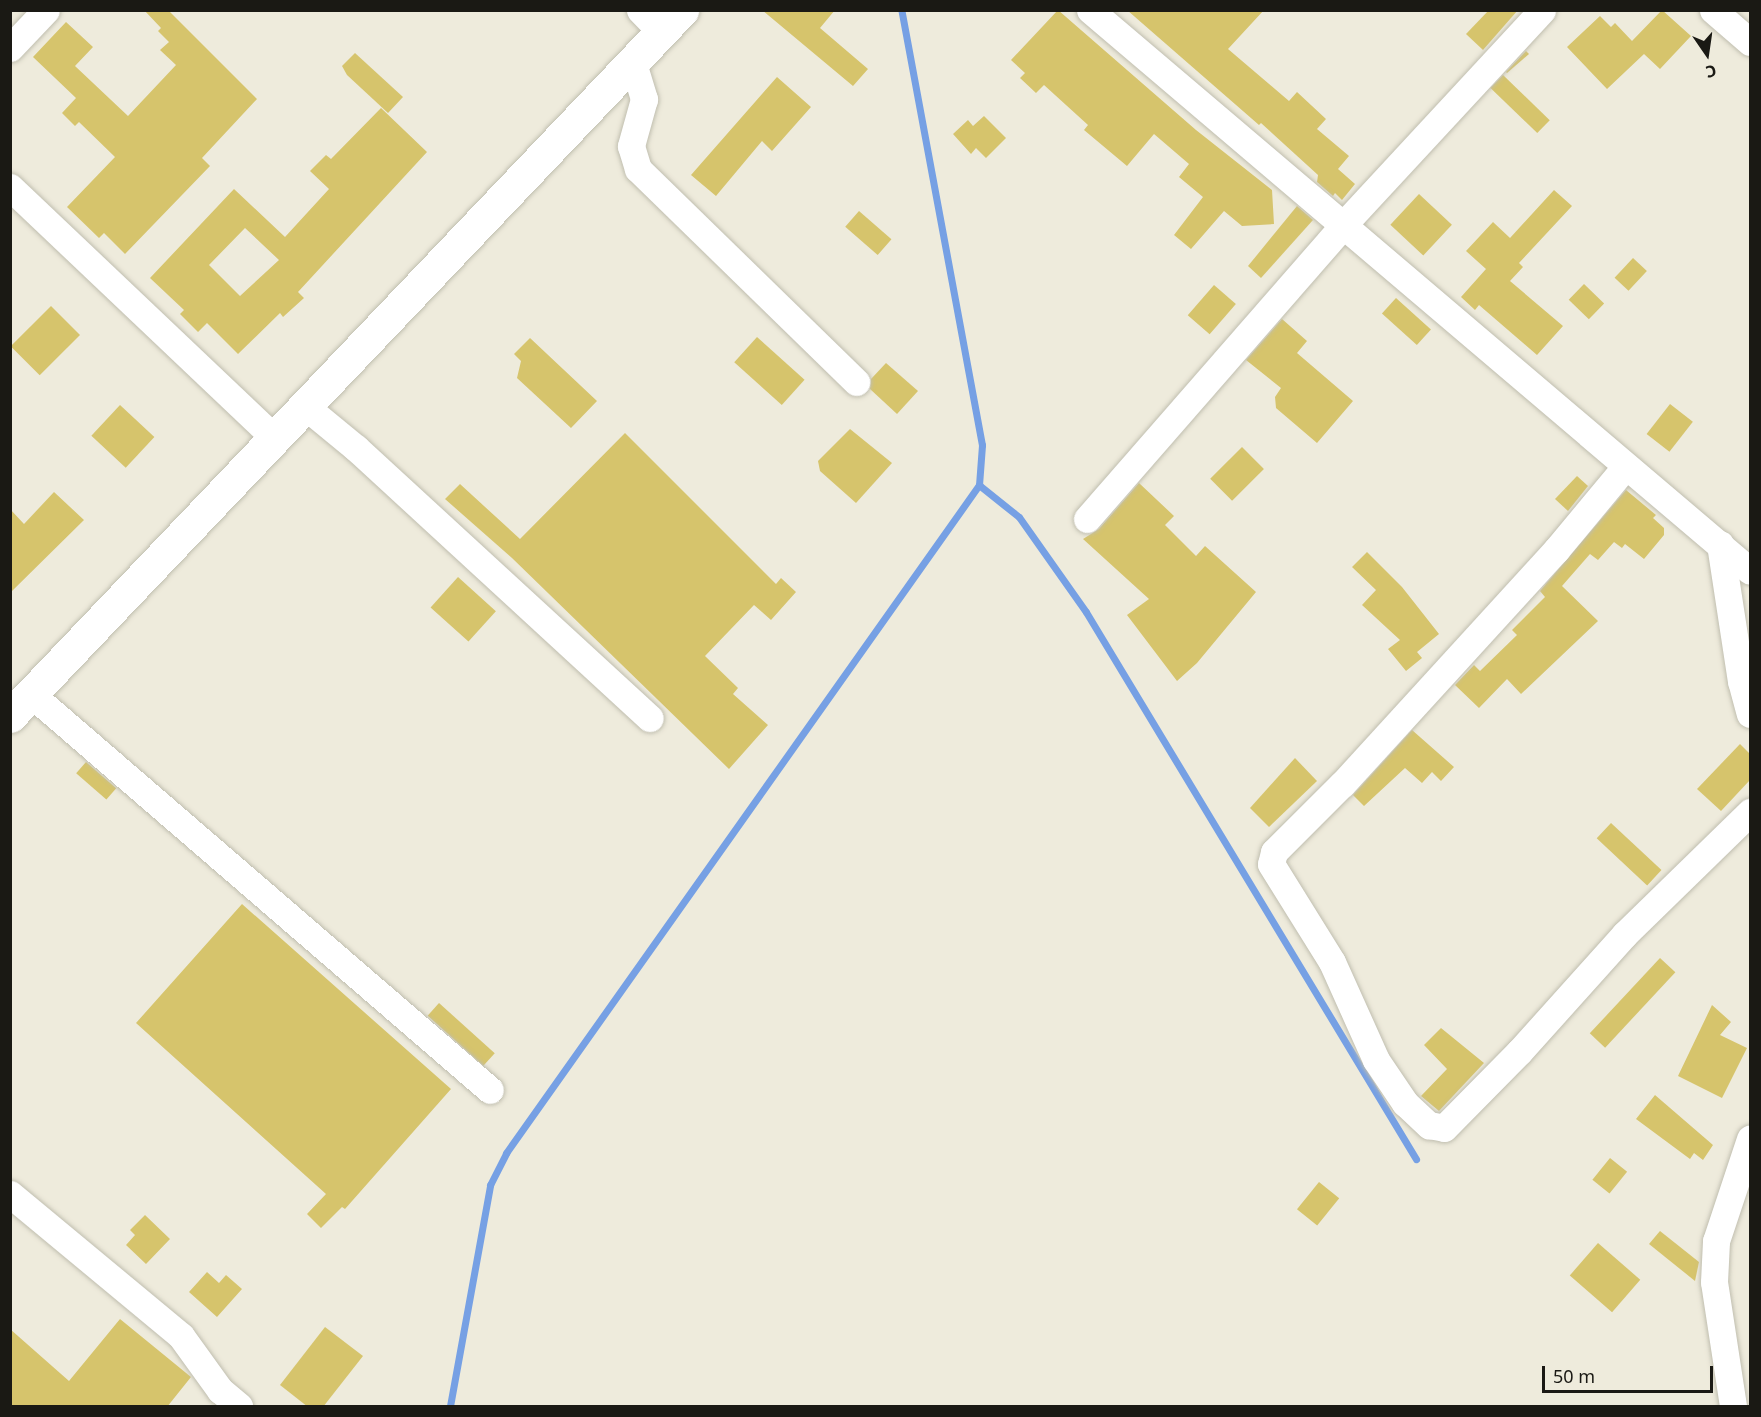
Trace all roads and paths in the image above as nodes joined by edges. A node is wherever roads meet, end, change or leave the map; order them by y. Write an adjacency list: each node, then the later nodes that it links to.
1 (46, 10): 7 (street)
2 (1090, 10): 10 (street)
3 (1542, 10): 10 (street)
4 (1713, 10): 6 (street)
5 (661, 18): 8 (main road)
6 (1750, 42)
7 (10, 48)
8 (633, 63): 11 (street); 12 (main road)
9 (10, 187): 13 (street)
10 (1345, 223): 14 (street); 15 (street)
11 (856, 382)
12 (306, 407): 13 (main road); 20 (street)
13 (276, 439): 18 (main road)
14 (1625, 467): 16 (street); 21 (street)
15 (1087, 519)
16 (1720, 544): 17 (street); 19 (street)
17 (1750, 571)
18 (21, 705): 22 (street)
19 (1750, 714)
20 (650, 718)
21 (1750, 812)
22 (490, 1090)
23 (1750, 1139): 26 (street)
24 (10, 1194): 25 (street)
25 (222, 1401)
26 (1732, 1407)

